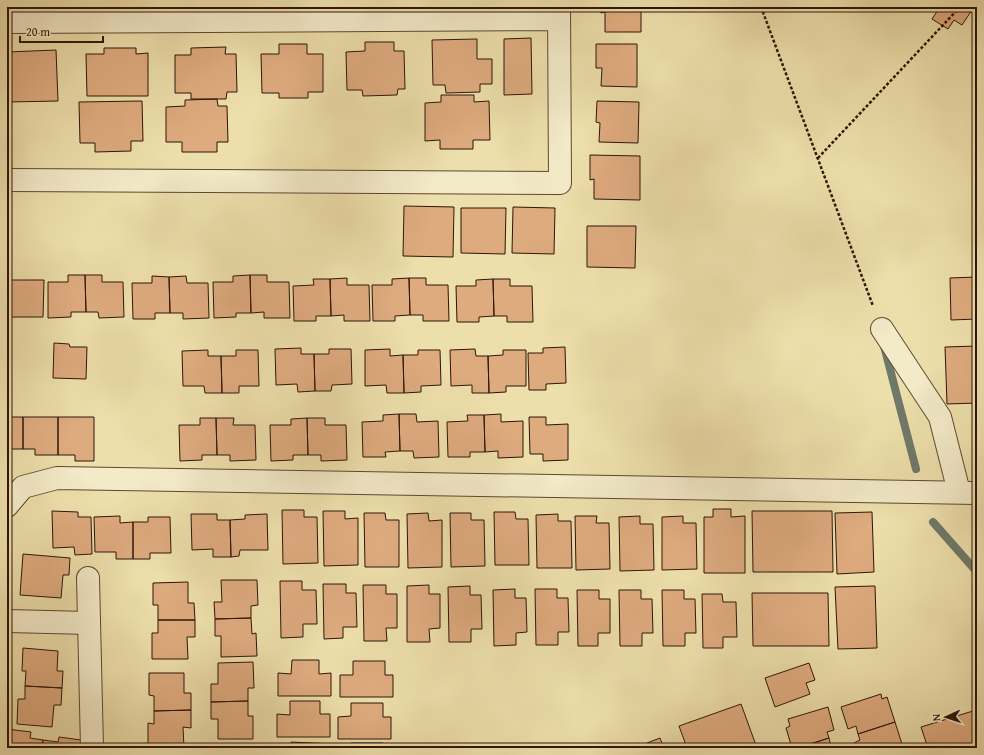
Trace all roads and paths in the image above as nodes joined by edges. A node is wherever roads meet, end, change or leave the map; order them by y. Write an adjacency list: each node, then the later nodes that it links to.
1 (761, 7): 5 (path)
2 (960, 7): 5 (path)
3 (559, 13): 4 (street); 6 (street)
4 (7, 22)
5 (818, 158): 7 (path)
6 (7, 180)
7 (882, 329): 8 (street)
8 (968, 492): 9 (street)
9 (7, 506)
10 (88, 578): 12 (street)
11 (7, 621): 12 (street)
12 (89, 623): 13 (street)
13 (92, 748)

